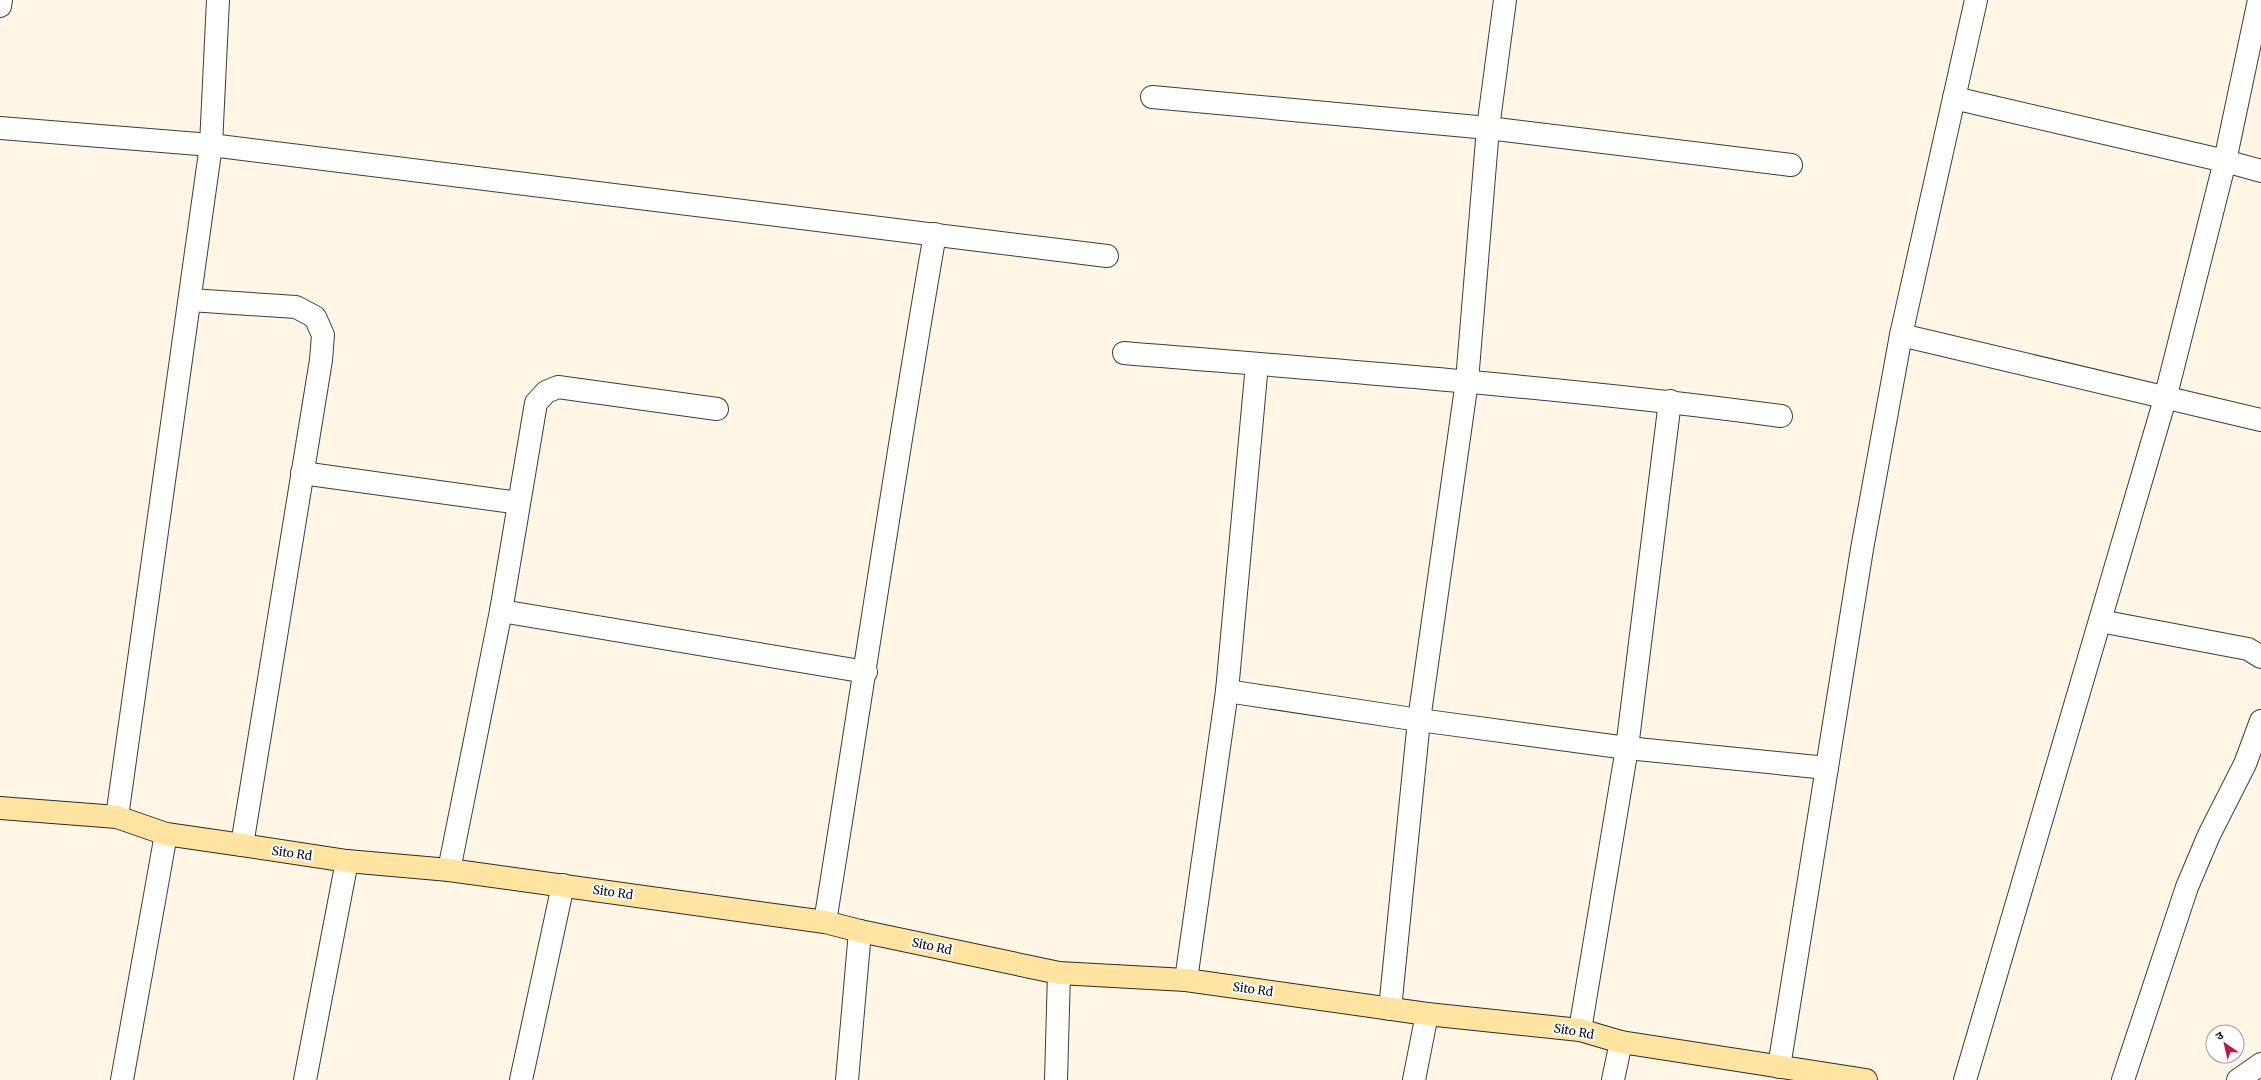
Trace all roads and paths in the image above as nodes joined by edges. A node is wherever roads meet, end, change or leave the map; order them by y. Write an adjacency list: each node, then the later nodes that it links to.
1 (1, 0): 6 (street)
2 (218, 0): 11 (street)
3 (1505, 0): 10 (street)
4 (1976, 0): 8 (street)
5 (2259, 0): 12 (street)
6 (0, 6)
7 (1152, 97): 10 (street)
8 (1954, 98): 12 (street); 18 (street)
9 (0, 128): 11 (street)
10 (1488, 128): 13 (street); 21 (street)
11 (211, 145): 15 (street); 17 (street)
12 (2225, 160): 14 (street); 22 (street)
13 (1791, 166)
14 (2261, 171)
15 (935, 234): 16 (street); 32 (street)
16 (1107, 256)
17 (190, 300): 27 (street); 39 (street)
18 (1901, 335): 22 (street); 37 (street)
19 (1124, 353): 20 (street)
20 (1257, 364): 21 (street); 33 (street)
21 (1466, 381): 23 (street); 34 (street)
22 (2165, 399): 26 (street); 30 (street)
23 (1670, 401): 25 (street); 36 (street)
24 (717, 410): 28 (street)
25 (1781, 416)
26 (2261, 420)
27 (302, 473): 28 (street); 41 (street)
28 (519, 503): 29 (street)
29 (501, 611): 32 (street); 43 (street)
30 (2100, 621): 31 (street); 63 (street)
31 (2261, 657)
32 (866, 672): 45 (street)
33 (1228, 691): 34 (street); 48 (street)
34 (1419, 720): 36 (street); 49 (street)
35 (2261, 721): 64 (street)
36 (1628, 748): 37 (street); 51 (street)
37 (1827, 768): 54 (street)
38 (0, 808): 39 (main road, Sito Rd)
39 (117, 817): 40 (main road, Sito Rd)
40 (166, 834): 41 (main road, Sito Rd); 55 (street)
41 (242, 845): 42 (main road, Sito Rd)
42 (347, 861): 43 (main road, Sito Rd); 56 (street)
43 (449, 870): 44 (main road, Sito Rd)
44 (563, 885): 45 (main road, Sito Rd); 57 (street)
45 (825, 922): 46 (main road, Sito Rd)
46 (860, 932): 47 (main road, Sito Rd); 58 (street)
47 (1059, 972): 48 (main road, Sito Rd); 59 (street)
48 (1186, 980): 49 (main road, Sito Rd)
49 (1390, 1009): 50 (main road, Sito Rd)
50 (1427, 1014): 51 (main road, Sito Rd); 60 (street)
51 (1580, 1030): 52 (main road, Sito Rd)
52 (1621, 1042): 54 (main road, Sito Rd); 61 (street)
53 (2261, 1064): 65 (street)
54 (1779, 1067): 62 (main road, Sito Rd)
55 (122, 1080)
56 (305, 1080)
57 (521, 1080)
58 (847, 1080)
59 (1056, 1080)
60 (1414, 1080)
61 (1613, 1080)
62 (1866, 1080)
63 (1965, 1080)
64 (2124, 1080)
65 (2238, 1080)

